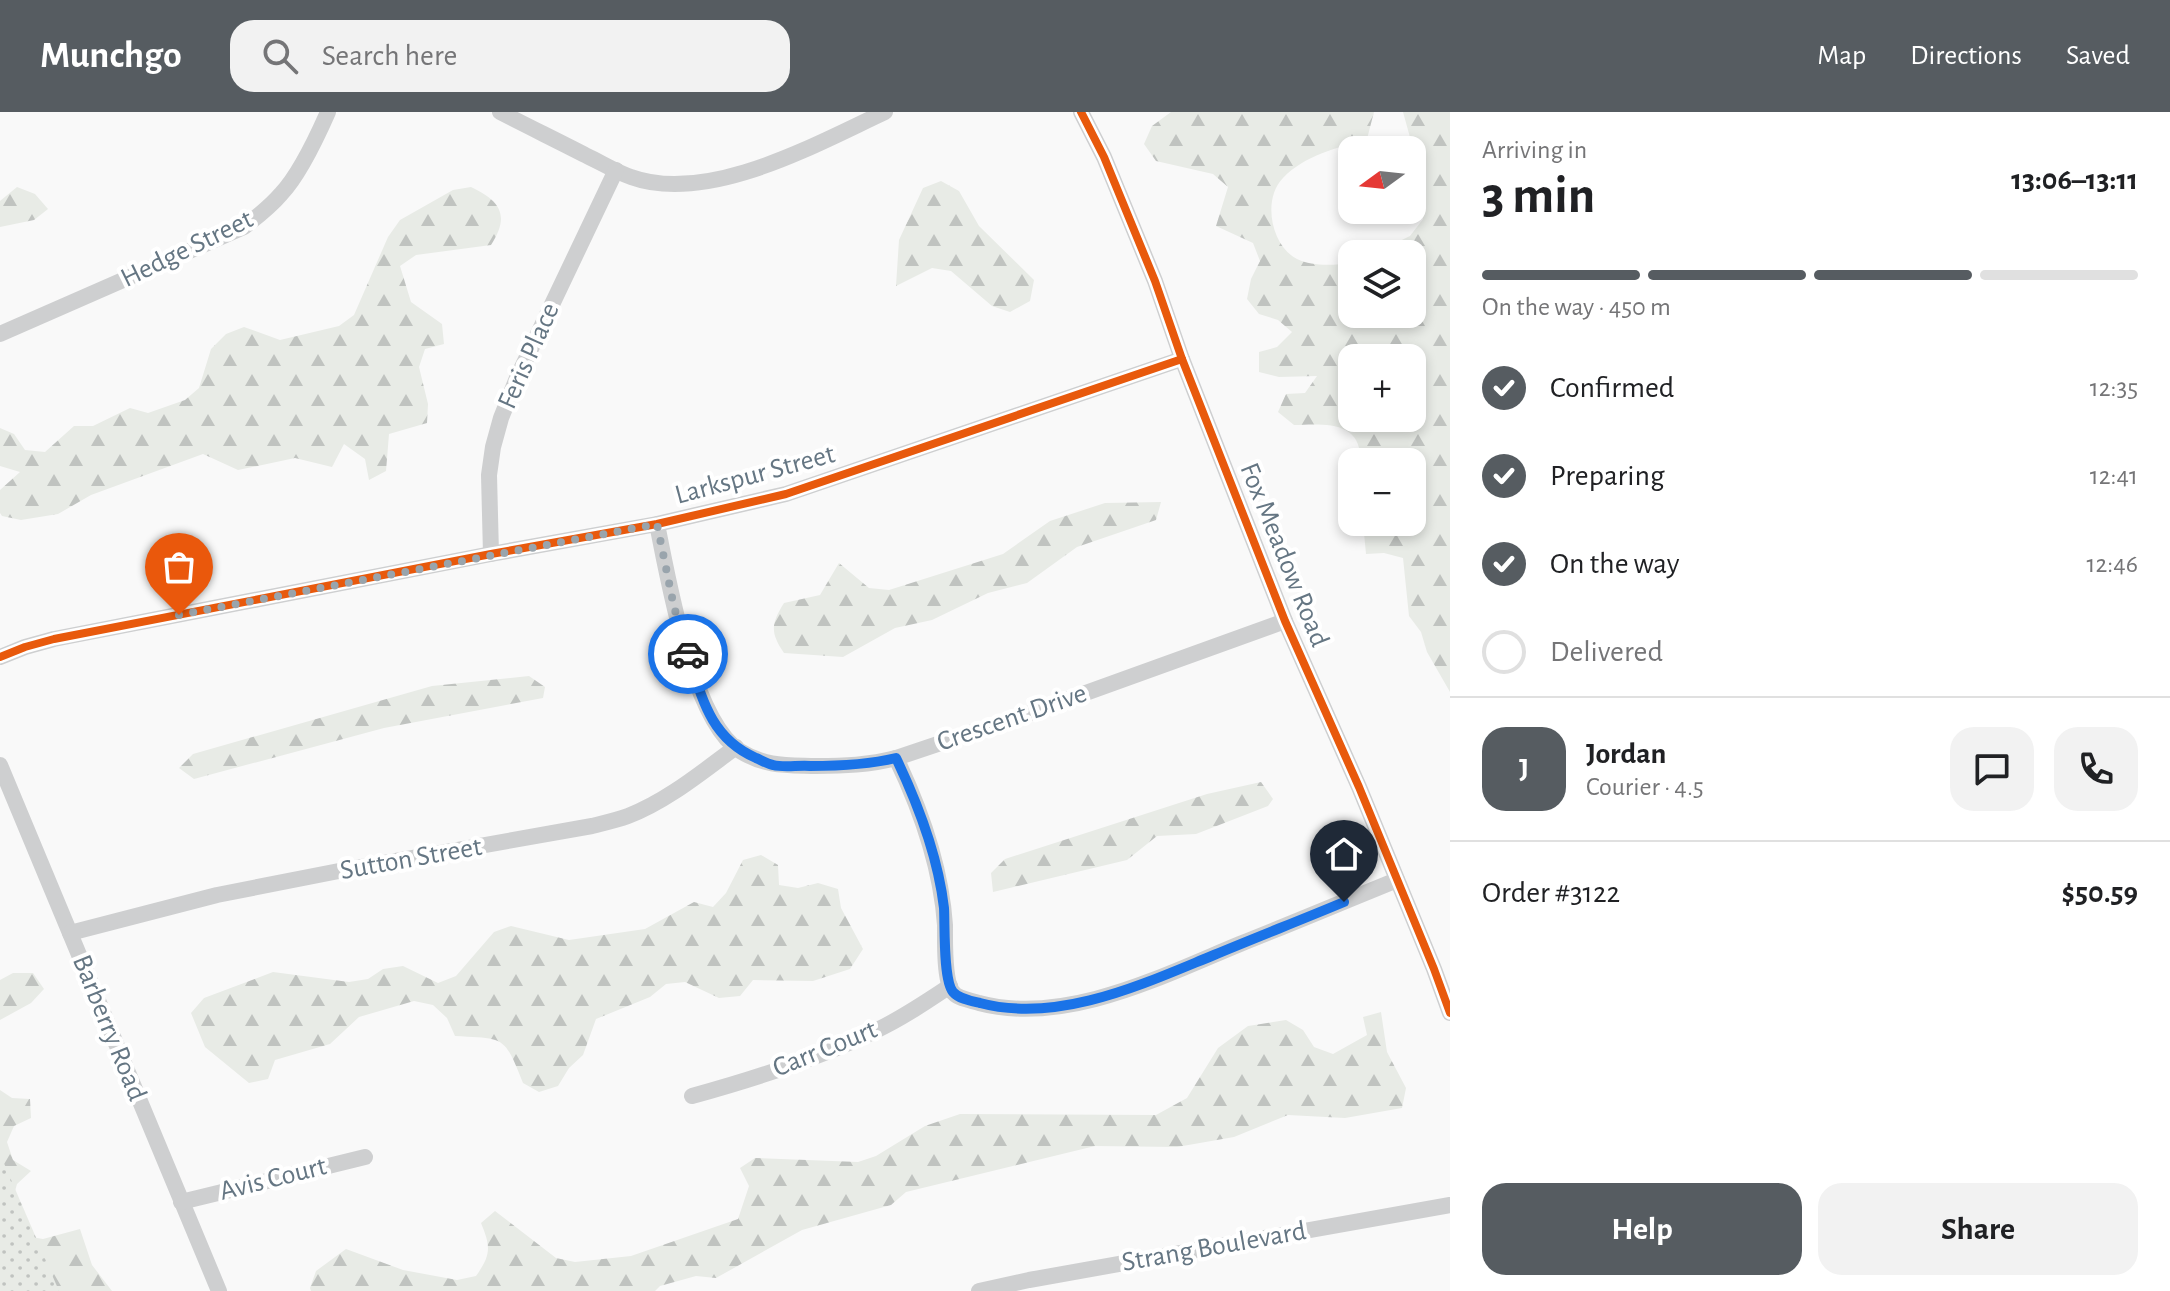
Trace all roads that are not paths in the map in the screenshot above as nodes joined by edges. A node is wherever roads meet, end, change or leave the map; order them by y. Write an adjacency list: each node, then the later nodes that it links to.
1 (328, 112): 6 (street, Hedge Street)
2 (500, 112): 5 (street)
3 (885, 112): 5 (street)
4 (1081, 112): 7 (street, Fox Meadow Road)
5 (616, 170): 9 (street, Feris Place)
6 (0, 334)
7 (1182, 359): 8 (street, Larkspur Street); 10 (street, Fox Meadow Road)
8 (657, 524): 9 (street, Larkspur Street); 12 (street, Crescent Drive)
9 (491, 554): 11 (street, Larkspur Street)
10 (1285, 621): 13 (street, Crescent Drive); 15 (street, Fox Meadow Road)
11 (0, 657)
12 (736, 747): 13 (street, Crescent Drive); 16 (street, Sutton Street)
13 (896, 758): 17 (street)
14 (0, 765): 16 (street, Barberry Road)
15 (1397, 880): 17 (street); 18 (street, Fox Meadow Road)
16 (70, 933): 21 (street, Barberry Road)
17 (950, 986): 19 (street, Carr Court)
18 (1450, 1013)
19 (692, 1096)
20 (365, 1157): 21 (street, Avis Court)
21 (181, 1202): 24 (street, Barberry Road)
22 (1450, 1205): 23 (street, Strang Boulevard)
23 (1030, 1286): 25 (street, Strang Boulevard)
24 (219, 1291)
25 (979, 1291)

